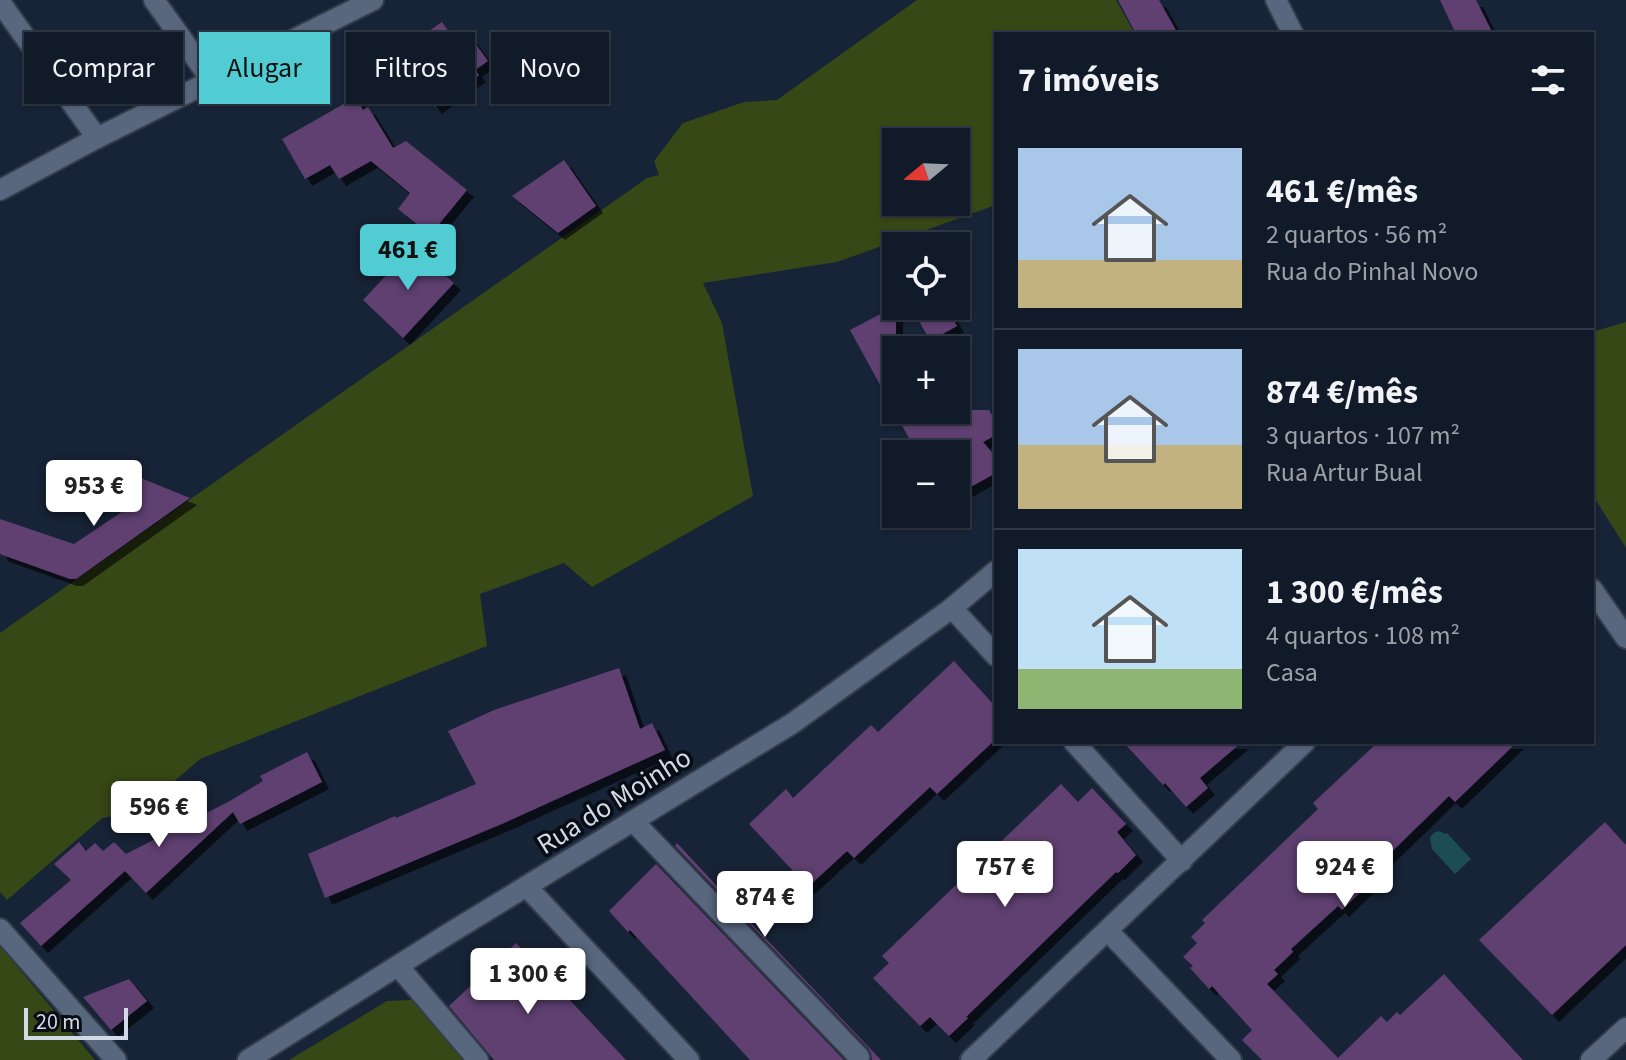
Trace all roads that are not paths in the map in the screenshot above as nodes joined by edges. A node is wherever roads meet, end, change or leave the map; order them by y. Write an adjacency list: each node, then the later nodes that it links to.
1 (154, 0): 7 (street)
2 (373, 0): 5 (street)
3 (1276, 0): 6 (street)
4 (0, 2): 9 (street)
5 (309, 32)
6 (1292, 32)
7 (199, 63)
8 (199, 87): 9 (street)
9 (97, 138): 10 (street)
10 (0, 190)
11 (994, 573): 13 (street, Rua do Moinho)
12 (1594, 592): 14 (street)
13 (952, 608): 15 (street); 18 (street, Rua do Moinho)
14 (1626, 638)
15 (994, 654)
16 (1076, 744): 19 (street)
17 (1303, 744): 19 (street)
18 (633, 821): 20 (street, Rua do Moinho); 25 (street)
19 (1182, 861): 22 (street)
20 (527, 887): 23 (street, Rua do Moinho); 29 (street)
21 (0, 929): 26 (street)
22 (1108, 931): 30 (street); 31 (street)
23 (398, 966): 27 (street, Rua do Moinho); 28 (street)
24 (1626, 1028): 32 (street)
25 (859, 1057)
26 (116, 1060)
27 (248, 1060)
28 (478, 1060)
29 (689, 1060)
30 (971, 1060)
31 (1231, 1060)
32 (1591, 1060)

